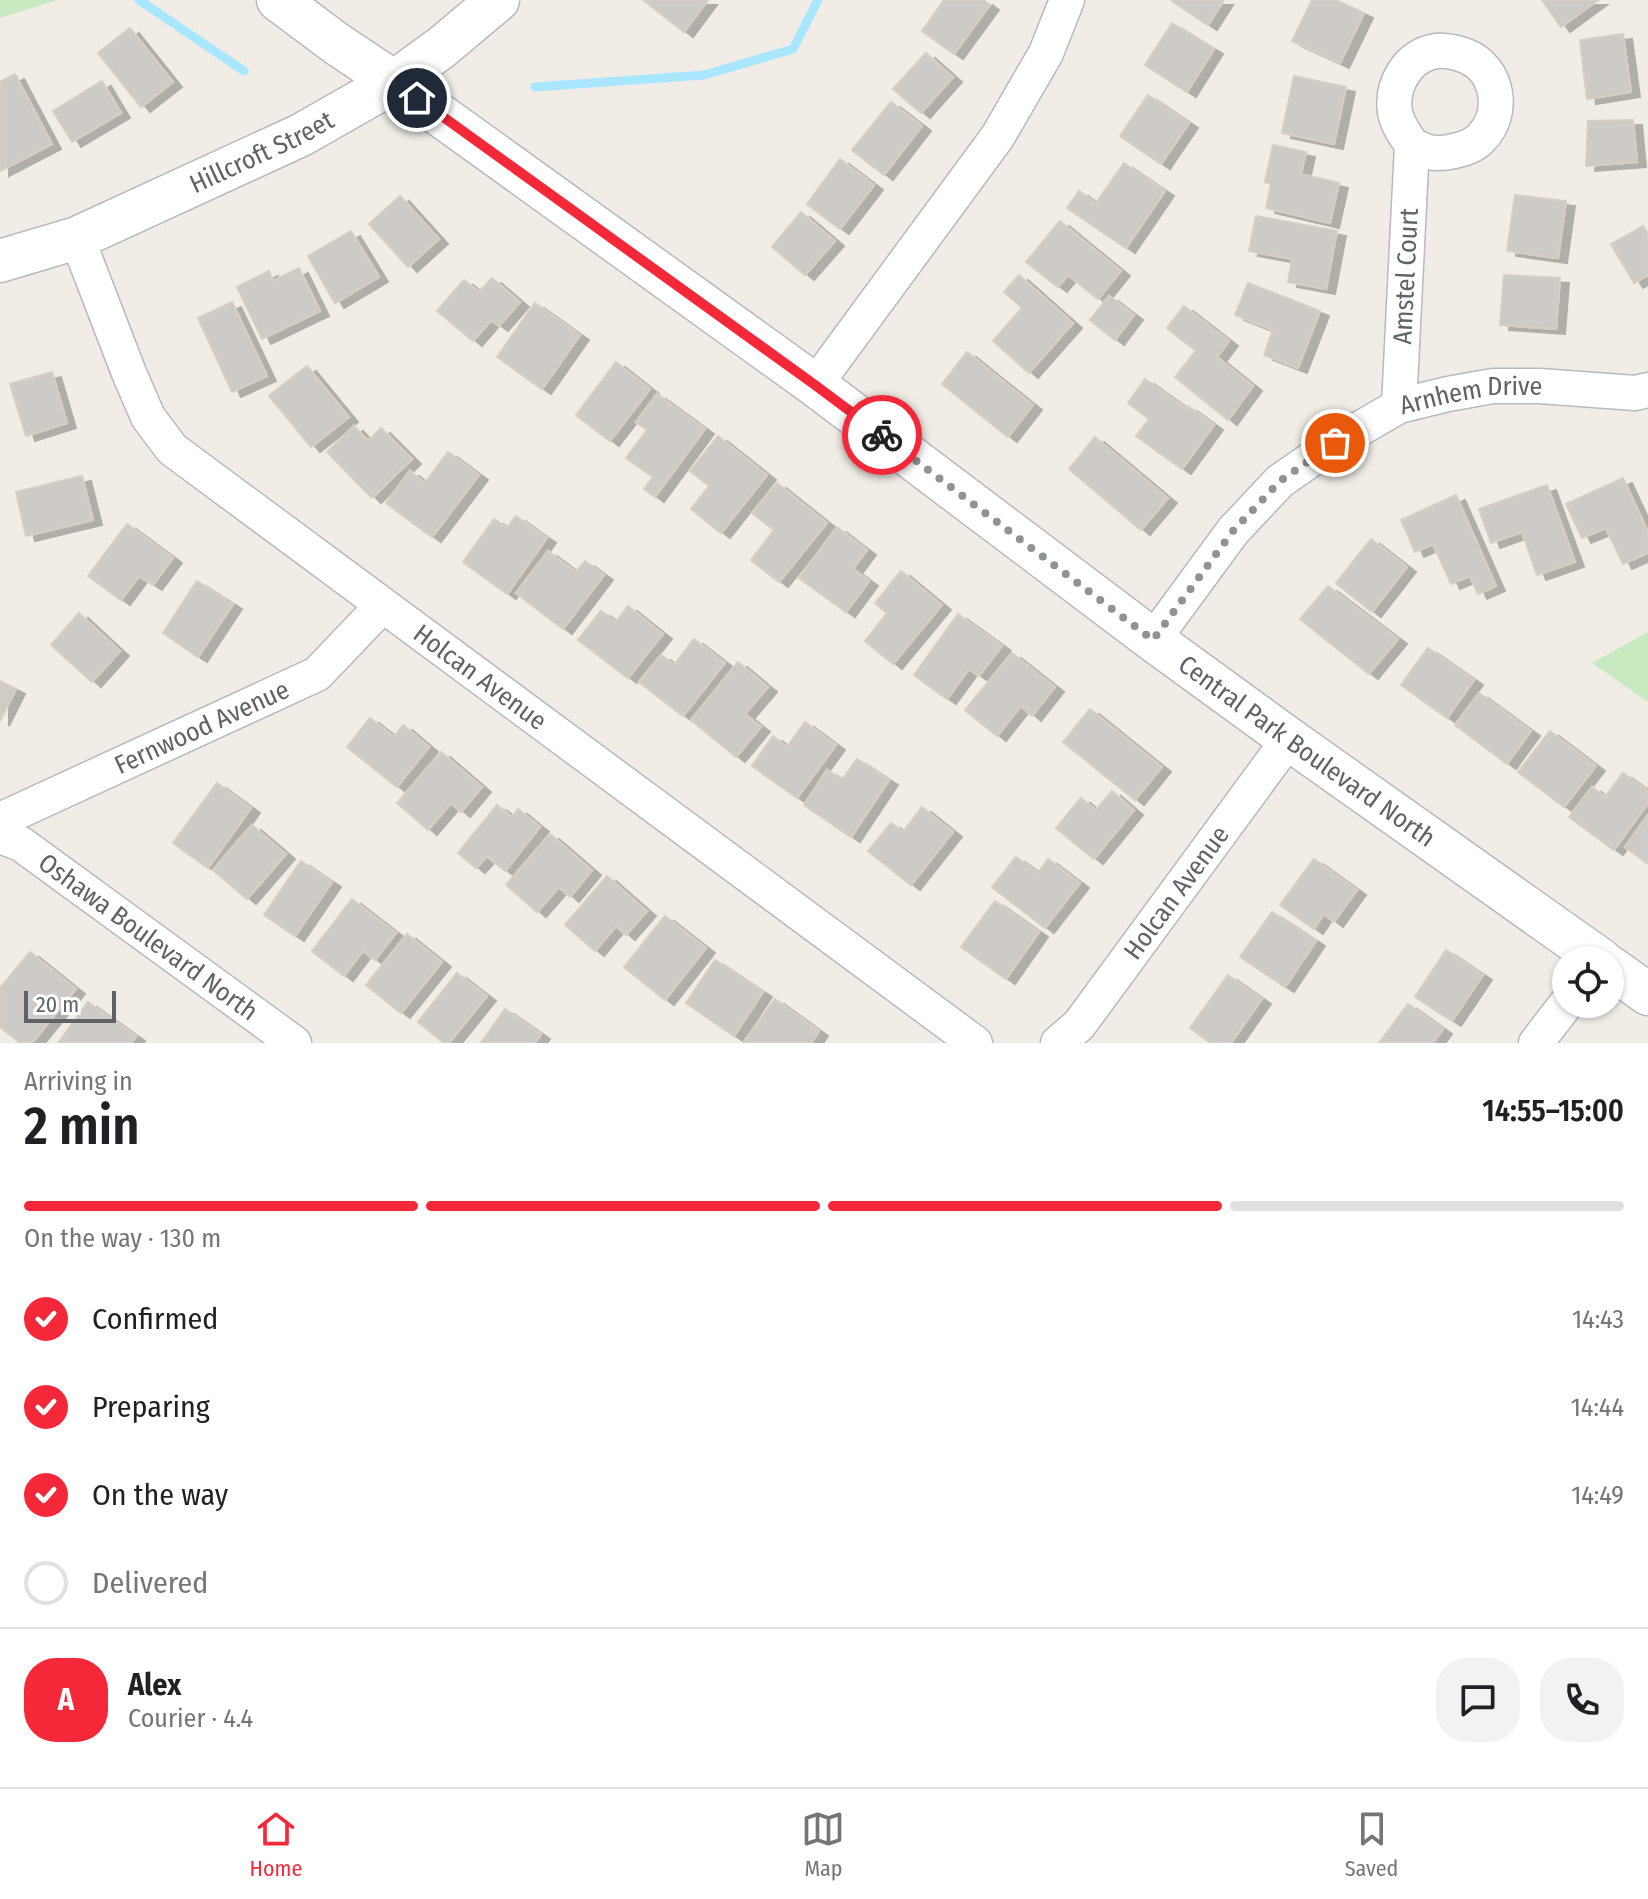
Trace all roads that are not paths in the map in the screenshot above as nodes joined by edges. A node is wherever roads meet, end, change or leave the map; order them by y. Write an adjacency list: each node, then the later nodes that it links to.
1 (278, 0): 4 (street, Central Park Boulevard North)
2 (498, 0): 4 (street, Hillcroft Street)
3 (1067, 0): 8 (street)
4 (394, 82): 6 (street, Hillcroft Street); 8 (street, Central Park Boulevard North)
5 (1412, 145): 10 (street, Amstel Court)
6 (77, 238): 7 (street, Hillcroft Street); 11 (street, Holcan Avenue)
7 (0, 261)
8 (815, 385): 12 (street, Central Park Boulevard North)
9 (1648, 390): 10 (street, Arnhem Drive)
10 (1399, 406): 12 (street, Arnhem Drive)
11 (382, 606): 14 (street, Fernwood Avenue); 21 (street, Holcan Avenue)
12 (1153, 640): 13 (street, Central Park Boulevard North)
13 (1289, 739): 16 (street, Central Park Boulevard North); 22 (street, Holcan Avenue)
14 (0, 820)
15 (0, 836): 20 (street, Oshawa Boulevard North)
16 (1580, 946)
17 (1624, 977): 18 (street)
18 (1648, 994)
19 (1555, 1018): 23 (street)
20 (294, 1043)
21 (975, 1043)
22 (1058, 1043)
23 (1536, 1043)

